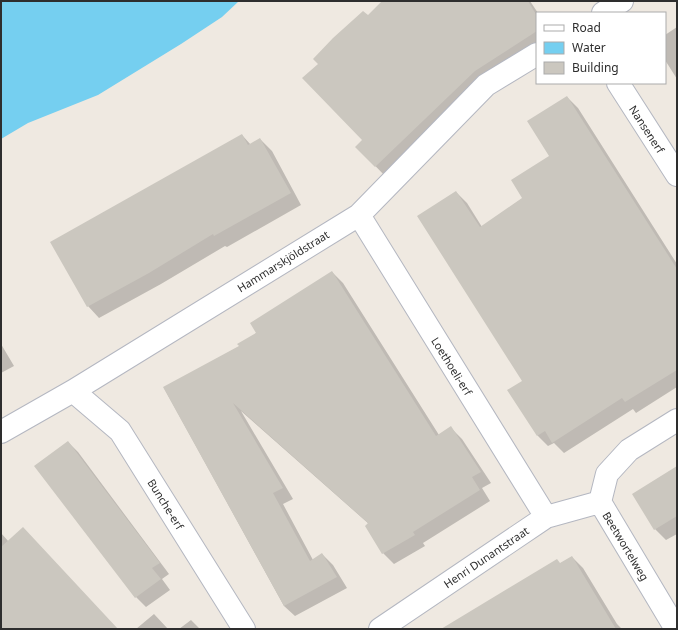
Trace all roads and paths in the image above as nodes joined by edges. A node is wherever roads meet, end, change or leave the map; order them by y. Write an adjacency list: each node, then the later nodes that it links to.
1 (622, 1): 2 (street)
2 (605, 12)
3 (536, 55): 6 (street, Hammarskjöldstraat)
4 (619, 84): 5 (street, Nansenerf)
5 (677, 175)
6 (359, 215): 7 (street, Hammarskjöldstraat); 11 (street, Loethoeli-erf)
7 (73, 391): 9 (street, Hammarskjöldstraat); 12 (street, Bunche-erf)
8 (677, 420): 10 (street, Beetwortelweg)
9 (1, 432)
10 (600, 502): 11 (street, Henri Dunantstraat); 14 (street, Beetwortelweg)
11 (546, 517): 13 (street, Henri Dunantstraat)
12 (244, 629)
13 (380, 629)
14 (676, 629)

